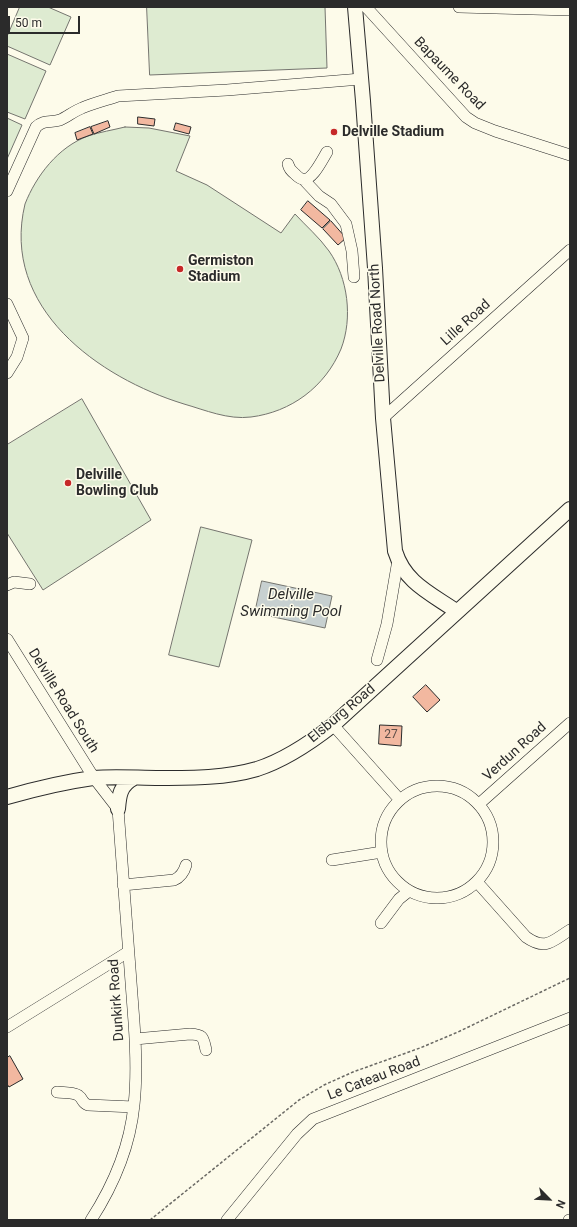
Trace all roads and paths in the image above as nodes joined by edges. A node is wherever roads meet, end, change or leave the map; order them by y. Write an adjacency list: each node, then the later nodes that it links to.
1 (355, 7): 5 (main road, Delville Road North)
2 (366, 7): 7 (street, Bapaume Road)
3 (459, 7): 4 (street)
4 (570, 10)
5 (361, 79): 10 (street); 15 (main road, Delville Road North)
6 (327, 152): 9 (street)
7 (570, 155)
8 (288, 164): 9 (street)
9 (304, 180): 12 (street)
10 (7, 191)
11 (570, 250): 15 (street, Lille Road)
12 (354, 277)
13 (7, 304): 14 (street)
14 (7, 373)
15 (383, 418): 17 (main road, Delville Road North)
16 (570, 509): 20 (main road, Elsburg Road)
17 (398, 560): 20 (main road, Delville Road North); 22 (street)
18 (30, 584): 19 (street)
19 (7, 585)
20 (456, 611): 24 (main road, Elsburg Road)
21 (7, 639): 25 (street, Delville Road South)
22 (377, 660)
23 (570, 723): 29 (street, Verdun Road)
24 (333, 724): 26 (main road, Elsburg Road); 28 (street)
25 (94, 778): 26 (main road, Elsburg Road); 27 (main road, Elsburg Road); 30 (street)
26 (134, 778): 30 (main road)
27 (7, 797)
28 (400, 800): 29 (street); 31 (street)
29 (479, 804): 34 (street)
30 (118, 809): 35 (street, Dunkirk Road)
31 (382, 852): 32 (street); 36 (street)
32 (332, 860)
33 (186, 865): 35 (street)
34 (477, 882): 36 (street); 38 (street)
35 (123, 885): 39 (street, Dunkirk Road)
36 (409, 891): 37 (street)
37 (381, 923)
38 (570, 930)
39 (128, 952): 42 (street); 43 (street, Dunkirk Road)
40 (570, 978): 48 (path)
41 (570, 1018): 49 (street, Le Cateau Road)
42 (7, 1027)
43 (135, 1039): 44 (street); 46 (street, Dunkirk Road)
44 (206, 1050)
45 (57, 1092): 46 (street)
46 (134, 1107): 47 (street, Dunkirk Road)
47 (91, 1220)
48 (150, 1220)
49 (226, 1220)

